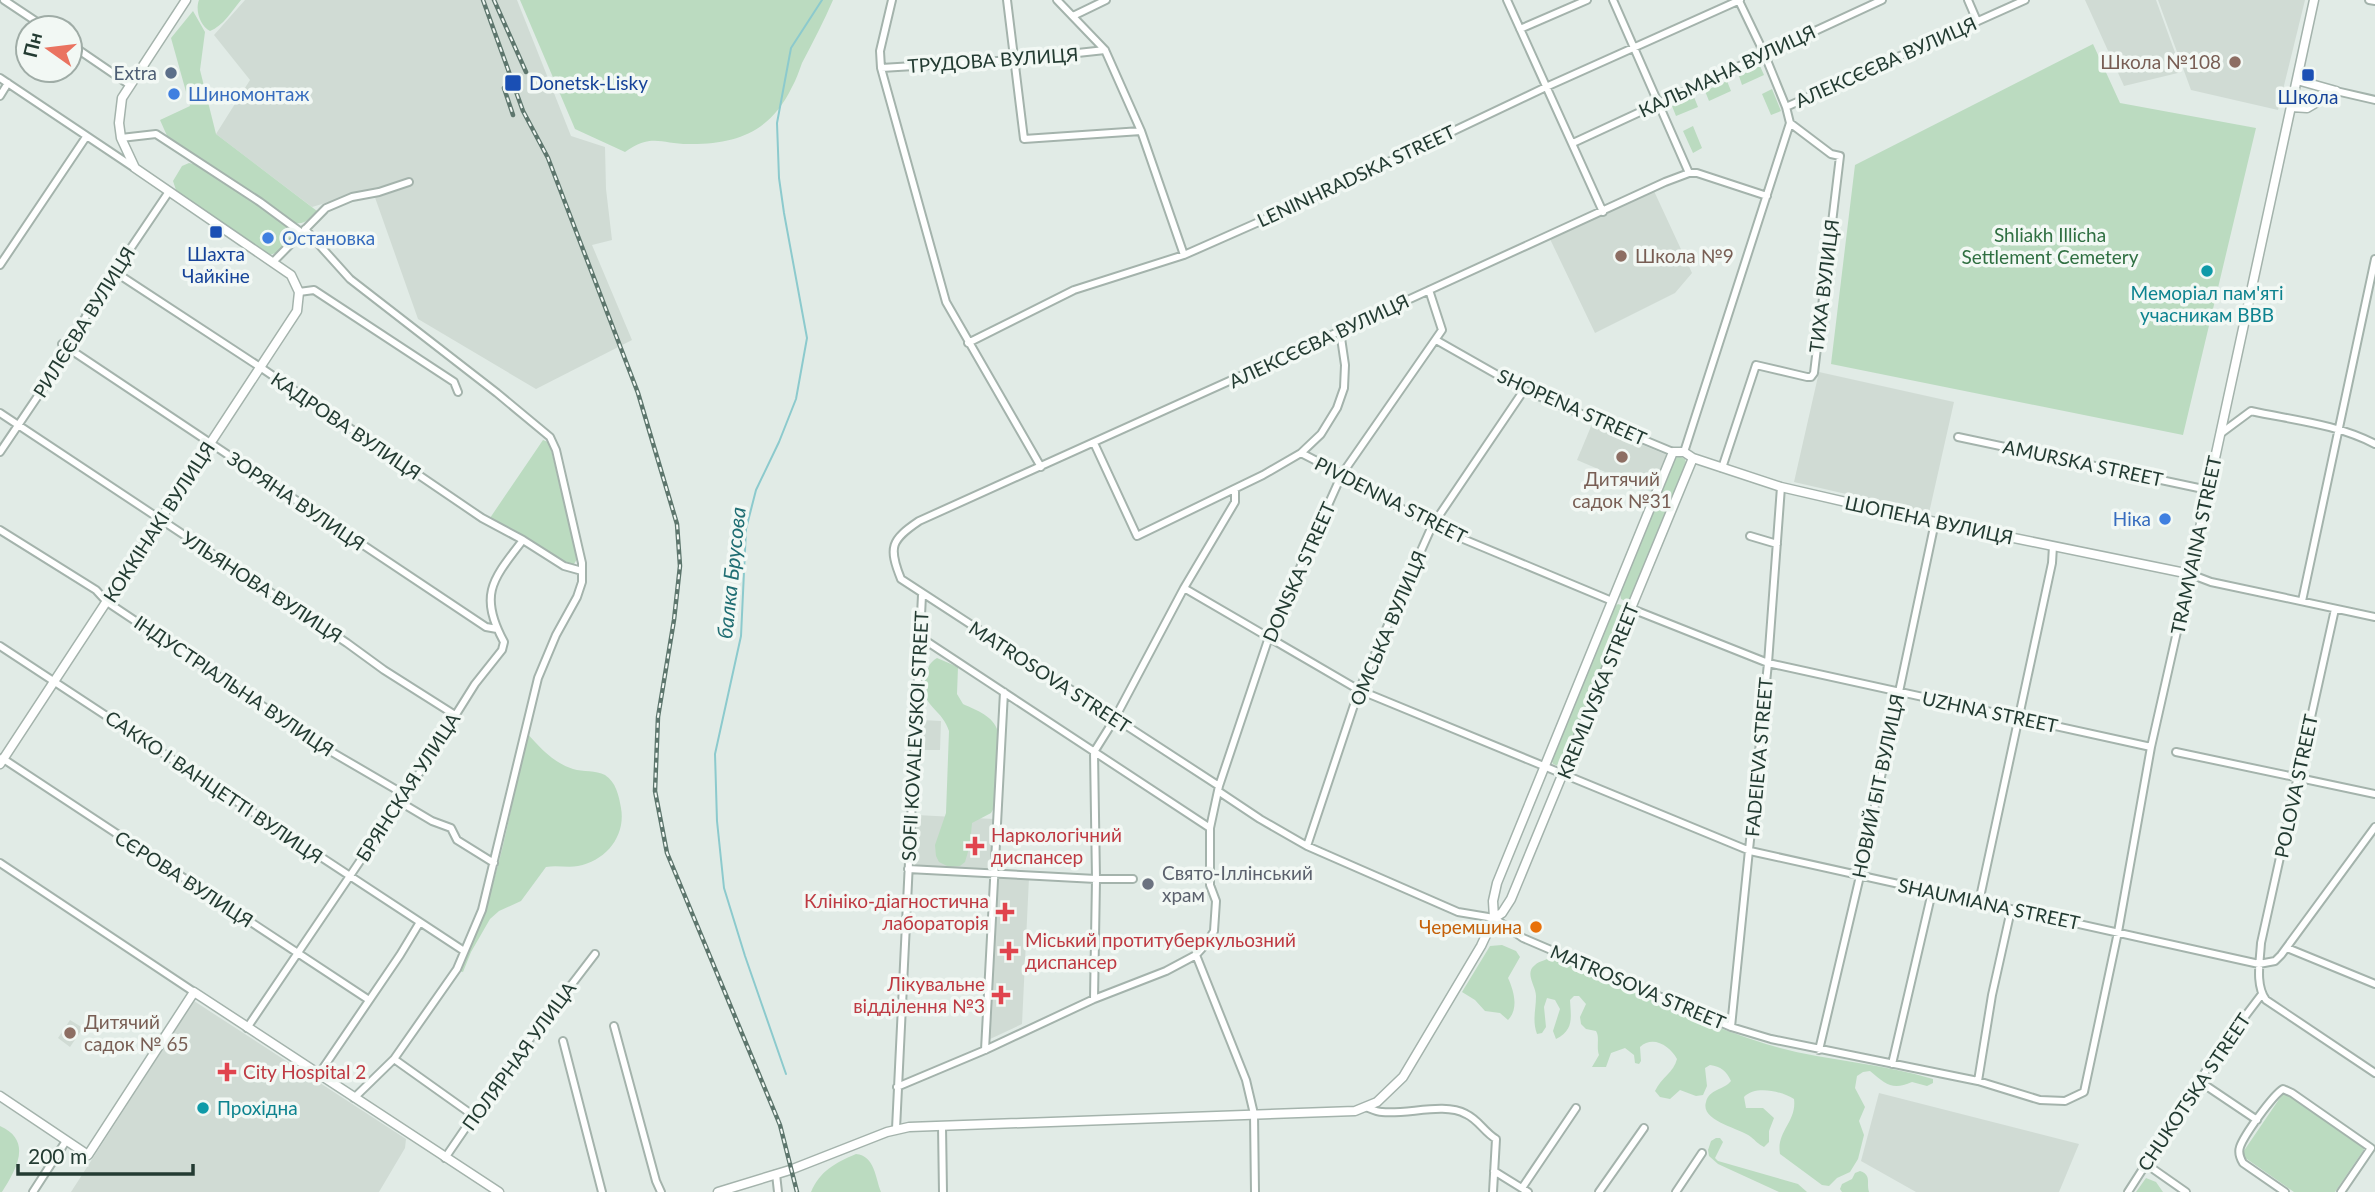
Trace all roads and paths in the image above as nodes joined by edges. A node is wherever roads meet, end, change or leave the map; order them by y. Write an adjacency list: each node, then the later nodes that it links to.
1 (4, 0): 18 (street)
2 (186, 0): 31 (street)
3 (892, 0): 27 (street)
4 (1007, 0): 26 (street)
5 (1057, 0): 19 (street)
6 (1106, 0): 19 (street)
7 (1507, 0): 21 (street)
8 (1587, 0): 21 (street)
9 (1613, 0): 22 (street)
10 (1740, 0): 17 (street, LENINHRADSKA STREET); 24 (street)
11 (1882, 0): 24 (street, КАЛЬМАНА ВУЛИЦЯ)
12 (1968, 0): 20 (street)
13 (2025, 0): 20 (street, АЛЕКСЄЄВА ВУЛИЦЯ)
14 (2314, 0): 29 (street, TRAMVAINA STREET)
15 (2369, 0): 16 (street)
16 (2375, 1)
17 (1723, 4): 22 (street, LENINHRADSKA STREET)
18 (25, 14)
19 (1073, 16): 23 (street)
20 (1977, 21): 37 (street, АЛЕКСЄЄВА ВУЛИЦЯ)
21 (1520, 29): 32 (street)
22 (1634, 48): 32 (street, LENINHRADSKA STREET); 36 (street)
23 (1105, 50): 26 (street, ТРУДОВА ВУЛИЦЯ); 40 (street)
24 (1764, 53): 36 (street, КАЛЬМАНА ВУЛИЦЯ); 37 (street)
25 (84, 54): 31 (street)
26 (1014, 60): 27 (street, ТРУДОВА ВУЛИЦЯ); 40 (street)
27 (881, 68): 61 (street)
28 (0, 78): 30 (street)
29 (2297, 80): 33 (street); 38 (street, TRAMVAINA STREET)
30 (8, 83): 34 (street); 41 (street)
31 (130, 85): 42 (street)
32 (1546, 87): 43 (street); 51 (street, LENINHRADSKA STREET)
33 (2336, 91): 35 (street); 38 (street)
34 (0, 96)
35 (2375, 100)
36 (1659, 103): 43 (street, КАЛЬМАНА ВУЛИЦЯ); 45 (street)
37 (1786, 107): 39 (street)
38 (2291, 107): 70 (street, TRAMVAINA STREET)
39 (1790, 120): 48 (street); 81 (street, ТИХА ВУЛИЦЯ)
40 (1141, 131): 51 (street)
41 (86, 137): 44 (street); 54 (street)
42 (121, 138): 44 (street); 50 (street)
43 (1573, 143): 49 (street)
44 (135, 168): 47 (street)
45 (1689, 173): 48 (street); 49 (street, АЛЕКСЄЄВА ВУЛИЦЯ)
46 (409, 182): 50 (street)
47 (168, 193): 53 (street); 55 (street, РИЛЄЄВА ВУЛИЦЯ)
48 (1767, 196): 77 (street)
49 (1602, 212): 57 (street, АЛЕКСЄЄВА ВУЛИЦЯ)
50 (303, 231): 53 (street); 95 (street)
51 (1184, 255): 61 (street, LENINHRADSKA STREET)
52 (2375, 259): 56 (street)
53 (273, 262): 58 (street)
54 (0, 265)
55 (115, 272): 63 (street, РИЛЄЄВА ВУЛИЦЯ); 64 (street, КАДРОВА ВУЛИЦЯ)
56 (2373, 277): 69 (street)
57 (1429, 290): 59 (street, АЛЕКСЄЄВА ВУЛИЦЯ); 60 (street)
58 (299, 292): 64 (street, КОККІНАКІ ВУЛИЦЯ); 66 (street)
59 (1340, 331): 72 (street, АЛЕКСЄЄВА ВУЛИЦЯ); 78 (street)
60 (1436, 340): 65 (street, SHOPENA STREET); 82 (street, DONSKA STREET)
61 (968, 343): 80 (street)
62 (62, 344): 63 (street, ЗОРЯНА ВУЛИЦЯ)
63 (69, 350): 68 (street, РИЛЄЄВА ВУЛИЦЯ); 73 (street, ЗОРЯНА ВУЛИЦЯ)
64 (260, 367): 73 (street, КОККІНАКІ ВУЛИЦЯ); 91 (street, КАДРОВА ВУЛИЦЯ)
65 (1524, 390): 76 (street, SHOPENA STREET); 88 (street, ОМСЬКА ВУЛИЦЯ)
66 (458, 392)
67 (0, 413): 68 (street, УЛЬЯНОВА ВУЛИЦЯ)
68 (18, 425): 75 (street, РИЛЄЄВА ВУЛИЦЯ); 86 (street, УЛЬЯНОВА ВУЛИЦЯ)
69 (2339, 430): 70 (street); 74 (street); 100 (street)
70 (2220, 434): 85 (street, TRAMVAINA STREET)
71 (1958, 437): 85 (street, AMURSKA STREET)
72 (1094, 443): 80 (street, АЛЕКСЄЄВА ВУЛИЦЯ); 84 (street, PIVDENNA STREET)
73 (210, 444): 86 (street, КОККІНАКІ ВУЛИЦЯ); 105 (street, ЗОРЯНА ВУЛИЦЯ)
74 (2375, 444)
75 (0, 452)
76 (1673, 452): 77 (street); 99 (street, KREMLIVSKA STREET)
77 (1684, 452): 79 (street, ШОПЕНА ВУЛИЦЯ)
78 (1301, 453): 82 (street, PIVDENNA STREET); 84 (street, PIVDENNA STREET)
79 (1693, 458): 81 (street, ШОПЕНА ВУЛИЦЯ); 102 (street, KREMLIVSKA STREET)
80 (1041, 467): 94 (street, АЛЕКСЄЄВА ВУЛИЦЯ)
81 (1722, 468): 83 (street, ШОПЕНА ВУЛИЦЯ)
82 (1342, 474): 88 (street, PIVDENNA STREET); 107 (street, DONSKA STREET)
83 (1781, 487): 87 (street, ШОПЕНА ВУЛИЦЯ); 92 (street, FADEIEVA STREET)
84 (1235, 489): 97 (street)
85 (2208, 490): 96 (street, TRAMVAINA STREET)
86 (161, 520): 101 (street, КОККІНАКІ ВУЛИЦЯ); 114 (street, УЛЬЯНОВА ВУЛИЦЯ)
87 (1935, 522): 93 (street, ШОПЕНА ВУЛИЦЯ); 113 (street, НОВИЙ БІТ ВУЛИЦЯ)
88 (1432, 526): 99 (street, PIVDENNA STREET); 111 (street, ОМСЬКА ВУЛИЦЯ)
89 (0, 530): 101 (street, ІНДУСТРІАЛЬНА ВУЛИЦЯ)
90 (1750, 536): 92 (street)
91 (523, 541): 95 (street, КАДРОВА ВУЛИЦЯ); 105 (street, БРЯНСКАЯ УЛИЦА)
92 (1777, 544): 109 (street, FADEIEVA STREET)
93 (2053, 546): 96 (street, ШОПЕНА ВУЛИЦЯ); 115 (street)
94 (892, 558): 98 (street, MATROSOVA STREET)
95 (582, 570): 133 (street)
96 (2190, 574): 100 (street); 117 (street, TRAMVAINA STREET)
97 (1184, 588): 107 (street); 116 (street)
98 (922, 595): 106 (street, SOFII KOVALEVSKOI STREET); 116 (street, MATROSOVA STREET)
99 (1612, 601): 121 (street, KREMLIVSKA STREET)
100 (2302, 601): 103 (street)
101 (107, 602): 110 (street, КОККІНАКІ ВУЛИЦЯ); 125 (street, ІНДУСТРІАЛЬНА ВУЛИЦЯ)
102 (1632, 608): 109 (street, UZHNA STREET); 122 (street, KREMLIVSKA STREET)
103 (2335, 608): 104 (street); 123 (street, POLOVA STREET)
104 (2375, 617)
105 (497, 629): 114 (street, БРЯНСКАЯ УЛИЦА)
106 (920, 637): 112 (street, MATROSOVA STREET); 134 (street, SOFII KOVALEVSKOI STREET)
107 (1269, 637): 111 (street); 124 (street, DONSKA STREET)
108 (0, 646): 110 (street, САККО І ВАНЦЕТТІ ВУЛИЦЯ)
109 (1768, 663): 113 (street, UZHNA STREET); 131 (street, FADEIEVA STREET)
110 (55, 681): 120 (street, КОККІНАКІ ВУЛИЦЯ); 136 (street, САККО І ВАНЦЕТТІ ВУЛИЦЯ)
111 (1359, 690): 121 (street); 130 (street, ОМСЬКА ВУЛИЦЯ)
112 (1004, 692): 118 (street, MATROSOVA STREET); 135 (street)
113 (1898, 692): 115 (street, UZHNA STREET); 137 (street, НОВИЙ БІТ ВУЛИЦЯ)
114 (455, 715): 125 (street, БРЯНСКАЯ УЛИЦА)
115 (2019, 718): 117 (street, UZHNA STREET); 141 (street)
116 (1114, 720): 118 (street); 124 (street, MATROSOVA STREET)
117 (2151, 747): 145 (street, TRAMVAINA STREET)
118 (1094, 752): 129 (street, MATROSOVA STREET); 138 (street)
119 (2176, 752): 123 (street)
120 (1, 760): 148 (street, СЄРОВА ВУЛИЦЯ)
121 (1545, 765): 122 (street, SHAUMIANA STREET); 143 (street, KREMLIVSKA STREET)
122 (1564, 773): 131 (street, SHAUMIANA STREET); 143 (street, KREMLIVSKA STREET)
123 (2297, 779): 126 (street); 151 (street, POLOVA STREET)
124 (1218, 789): 129 (street, DONSKA STREET); 130 (street, MATROSOVA STREET)
125 (402, 793): 127 (street, БРЯНСКАЯ УЛИЦА)
126 (2375, 794)
127 (400, 802): 133 (street); 136 (street, БРЯНСКАЯ УЛИЦА)
128 (2375, 827): 146 (street)
129 (1210, 828): 150 (street, DONSKA STREET)
130 (1307, 846): 143 (street, MATROSOVA STREET)
131 (1750, 850): 137 (street, SHAUMIANA STREET); 158 (street, FADEIEVA STREET)
132 (0, 863): 153 (street)
133 (494, 863): 147 (street)
134 (908, 869): 135 (street); 169 (street, SOFII KOVALEVSKOI STREET)
135 (995, 875): 138 (street); 162 (street)
136 (349, 876): 144 (street, САККО І ВАНЦЕТТІ ВУЛИЦЯ); 148 (street, БРЯНСКАЯ УЛИЦА)
137 (1860, 876): 140 (street, SHAUMIANA STREET); 161 (street, НОВИЙ БІТ ВУЛИЦЯ)
138 (1096, 879): 139 (street); 155 (street)
139 (1133, 879)
140 (1932, 892): 141 (street, SHAUMIANA STREET); 164 (street)
141 (1979, 902): 142 (street, SHAUMIANA STREET)
142 (2011, 910): 145 (street, SHAUMIANA STREET); 167 (street)
143 (1493, 918): 158 (street, MATROSOVA STREET); 173 (street, KREMLIVSKA STREET)
144 (420, 922): 147 (street, САККО І ВАНЦЕТТІ ВУЛИЦЯ); 156 (street)
145 (2118, 932): 151 (street, SHAUMIANA STREET); 170 (street, TRAMVAINA STREET)
146 (2287, 948): 151 (street); 152 (street)
147 (464, 951): 163 (street)
148 (298, 954): 156 (street, СЄРОВА ВУЛИЦЯ); 159 (street, БРЯНСКАЯ УЛИЦА)
149 (595, 954): 176 (street, ПОЛЯРНАЯ УЛИЦА)
150 (1196, 954): 155 (street); 175 (street)
151 (2259, 964): 154 (street)
152 (2375, 984)
153 (194, 992): 159 (street); 181 (street)
154 (2262, 994): 165 (street); 168 (street, CHUKOTSKA STREET)
155 (1094, 999): 162 (street)
156 (369, 1000): 166 (street)
157 (614, 1026): 191 (street)
158 (1731, 1027): 161 (street, MATROSOVA STREET)
159 (247, 1028): 166 (street)
160 (563, 1041): 190 (street)
161 (1819, 1049): 164 (street, MATROSOVA STREET)
162 (985, 1050): 169 (street)
163 (394, 1059): 172 (street); 176 (street)
164 (1892, 1064): 167 (street, MATROSOVA STREET)
165 (2375, 1073)
166 (319, 1074): 172 (street)
167 (1978, 1081): 170 (street, MATROSOVA STREET)
168 (2199, 1081): 177 (street); 184 (street, CHUKOTSKA STREET)
169 (897, 1087): 180 (street, SOFII KOVALEVSKOI STREET)
170 (2084, 1092)
171 (0, 1096): 181 (street)
172 (354, 1098): 183 (street)
173 (1366, 1107): 175 (street, KREMLIVSKA STREET); 185 (street)
174 (1576, 1108): 187 (street)
175 (1254, 1114): 178 (street); 195 (street)
176 (474, 1116): 183 (street, ПОЛЯРНАЯ УЛИЦА)
177 (2257, 1120): 201 (street); 202 (street)
178 (942, 1126): 180 (street); 194 (street)
179 (1644, 1128): 197 (street)
180 (896, 1129): 186 (street)
181 (66, 1141): 188 (street)
182 (1702, 1153): 198 (street)
183 (445, 1158): 189 (street)
184 (2146, 1164): 199 (street, CHUKOTSKA STREET); 200 (street)
185 (1494, 1171): 187 (street); 196 (street)
186 (776, 1174): 192 (street); 193 (street)
187 (1525, 1190)
188 (33, 1192)
189 (499, 1192)
190 (602, 1192)
191 (661, 1192)
192 (718, 1192)
193 (778, 1192)
194 (943, 1192)
195 (1255, 1192)
196 (1493, 1192)
197 (1599, 1192)
198 (1676, 1192)
199 (2128, 1192)
200 (2186, 1192)
201 (2285, 1192)
202 (2341, 1192)

